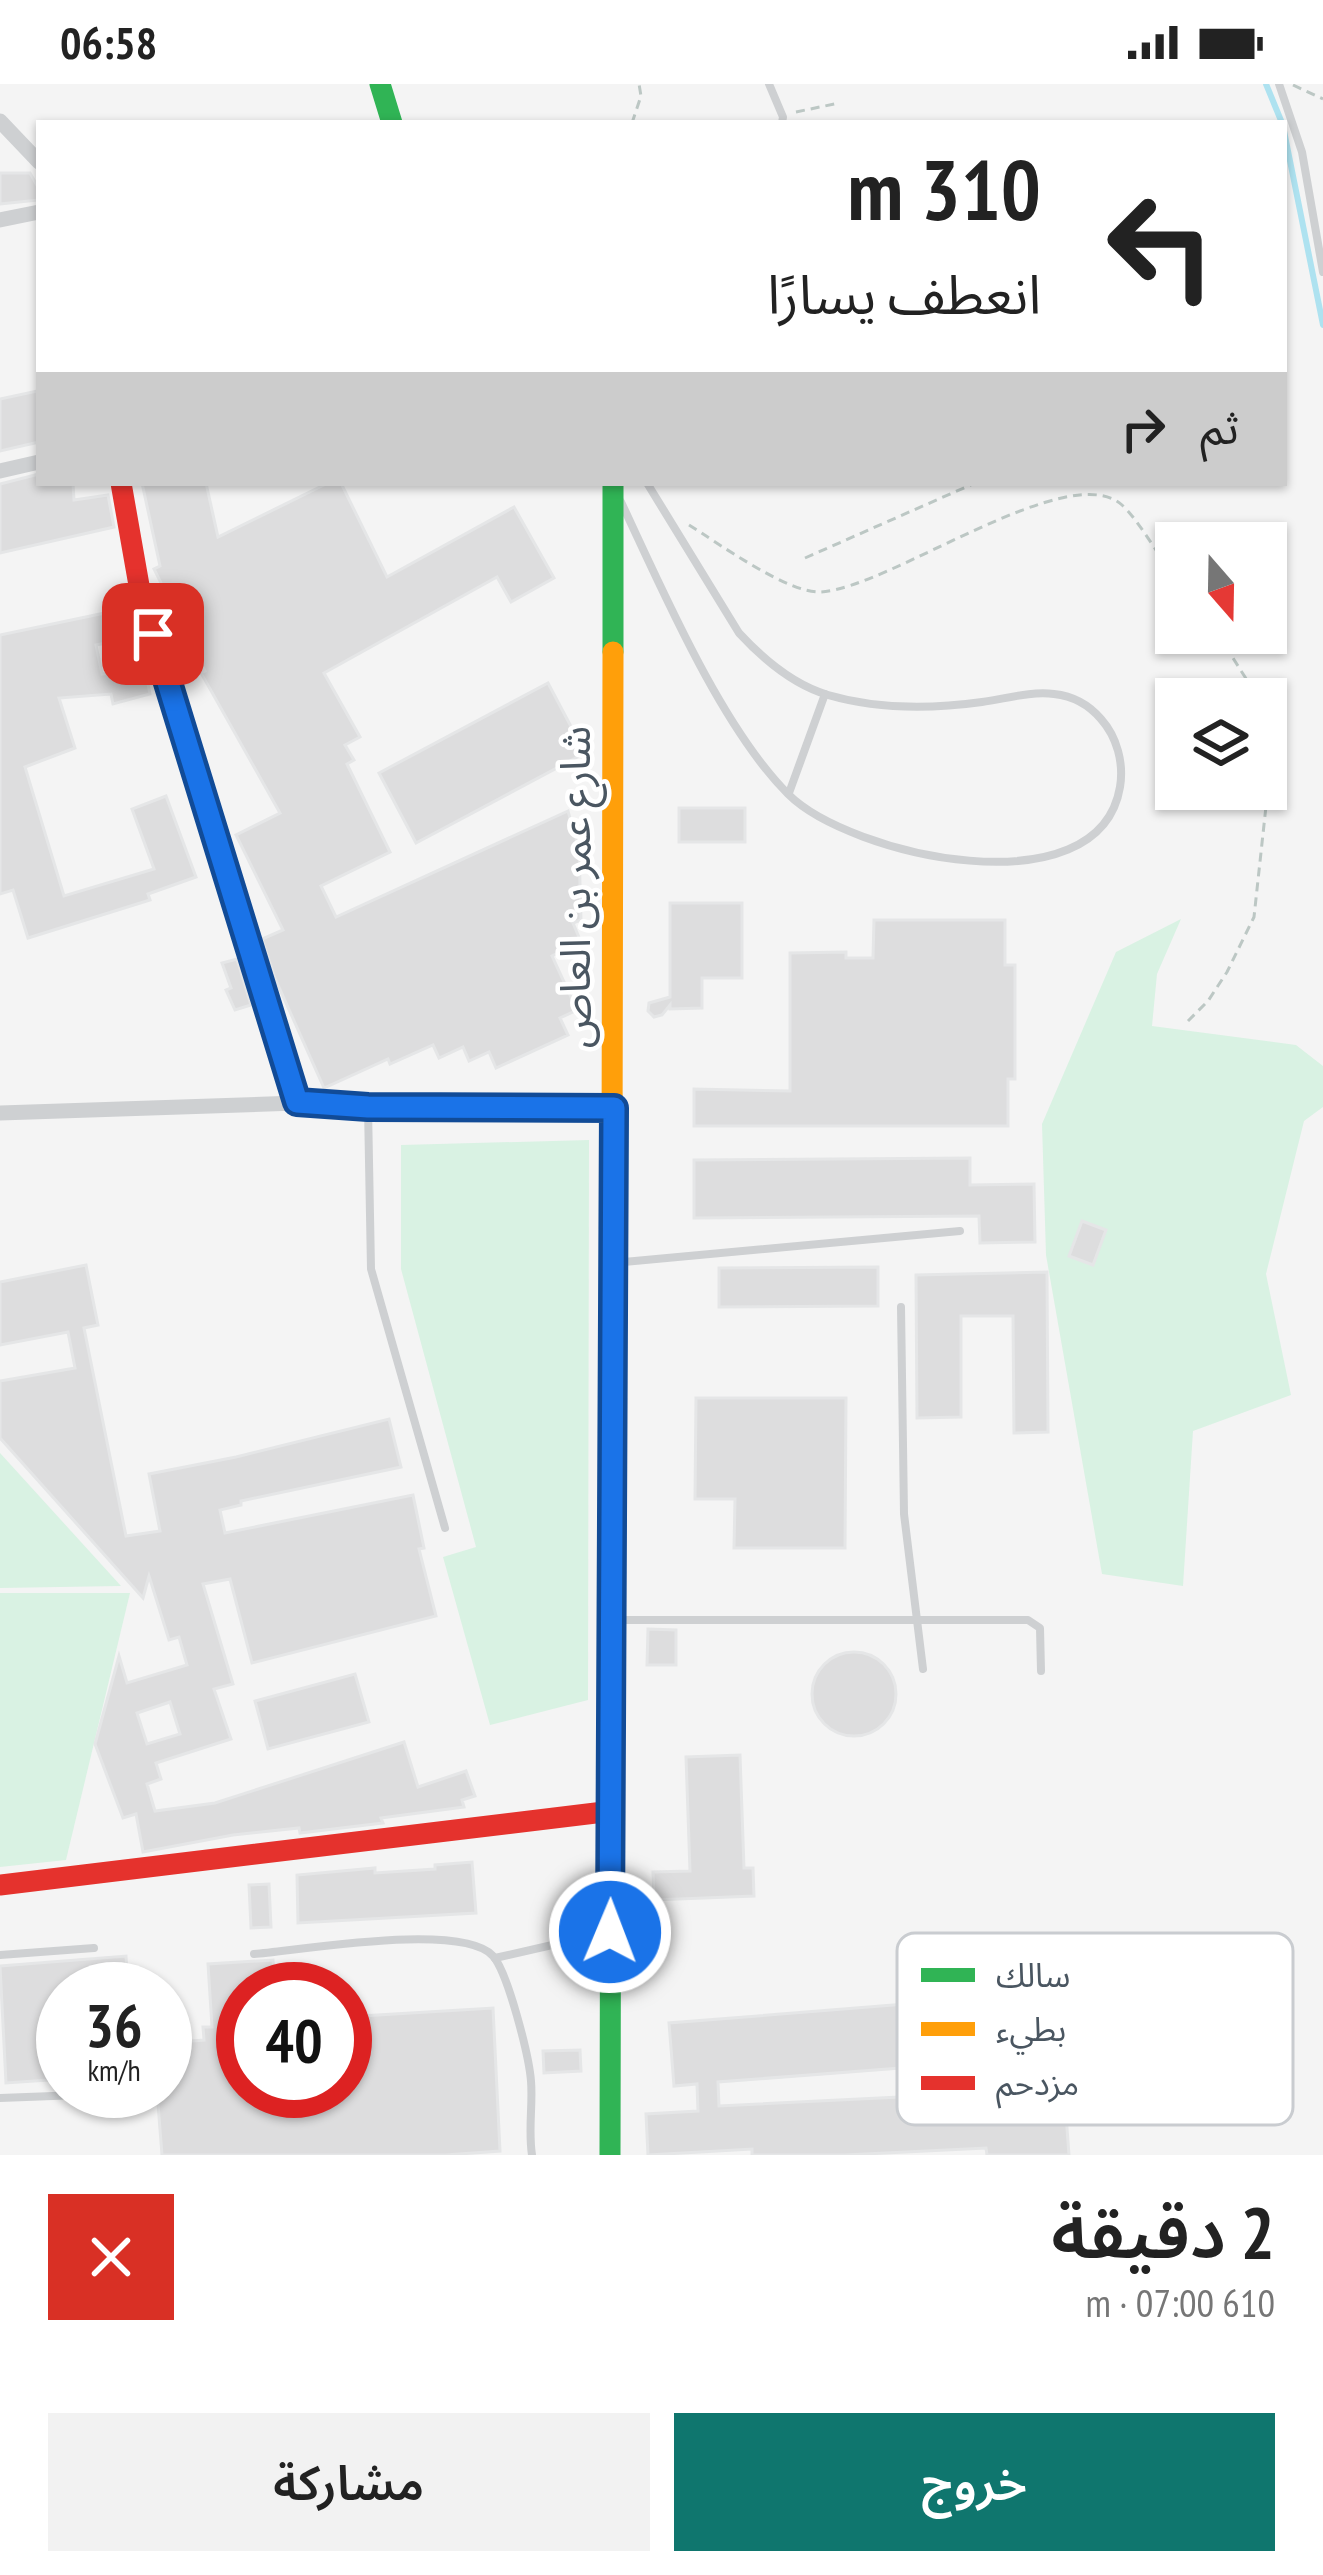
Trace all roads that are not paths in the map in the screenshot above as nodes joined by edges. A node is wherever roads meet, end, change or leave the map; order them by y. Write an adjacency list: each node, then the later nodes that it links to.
1 (380, 84): 4 (street)
2 (769, 84): 5 (lane)
3 (1279, 84): 10 (lane)
4 (391, 120)
5 (782, 120)
6 (0, 121): 7 (street)
7 (36, 159)
8 (36, 213): 9 (street)
9 (0, 220)
10 (1323, 272)
11 (36, 463): 12 (street)
12 (0, 470)
13 (122, 486): 19 (street)
14 (613, 486): 21 (street, شارع عمر بن العاص)
15 (614, 486): 18 (lane)
16 (648, 486): 17 (lane)
17 (825, 694): 18 (lane); 18 (lane)
18 (788, 794)
19 (297, 1102): 20 (street); 22 (street)
20 (368, 1107): 21 (street); 26 (lane)
21 (614, 1108): 24 (street, شارع عمر بن العاص)
22 (0, 1113)
23 (959, 1231): 24 (lane)
24 (611, 1263): 28 (street, شارع عمر بن العاص)
25 (901, 1307): 27 (lane)
26 (445, 1528)
27 (916, 1617): 28 (lane); 29 (lane); 30 (lane)
28 (611, 1620): 31 (street, شارع عمر بن العاص)
29 (923, 1669)
30 (1041, 1671)
31 (612, 1811): 32 (street); 33 (street, شارع عمر بن العاص)
32 (0, 1885)
33 (610, 1932): 37 (lane); 41 (street, شارع عمر بن العاص)
34 (94, 1948): 36 (lane)
35 (254, 1954): 37 (lane)
36 (0, 1955)
37 (495, 1958): 40 (lane)
38 (36, 2097): 39 (lane)
39 (0, 2098)
40 (532, 2155)
41 (610, 2155)

